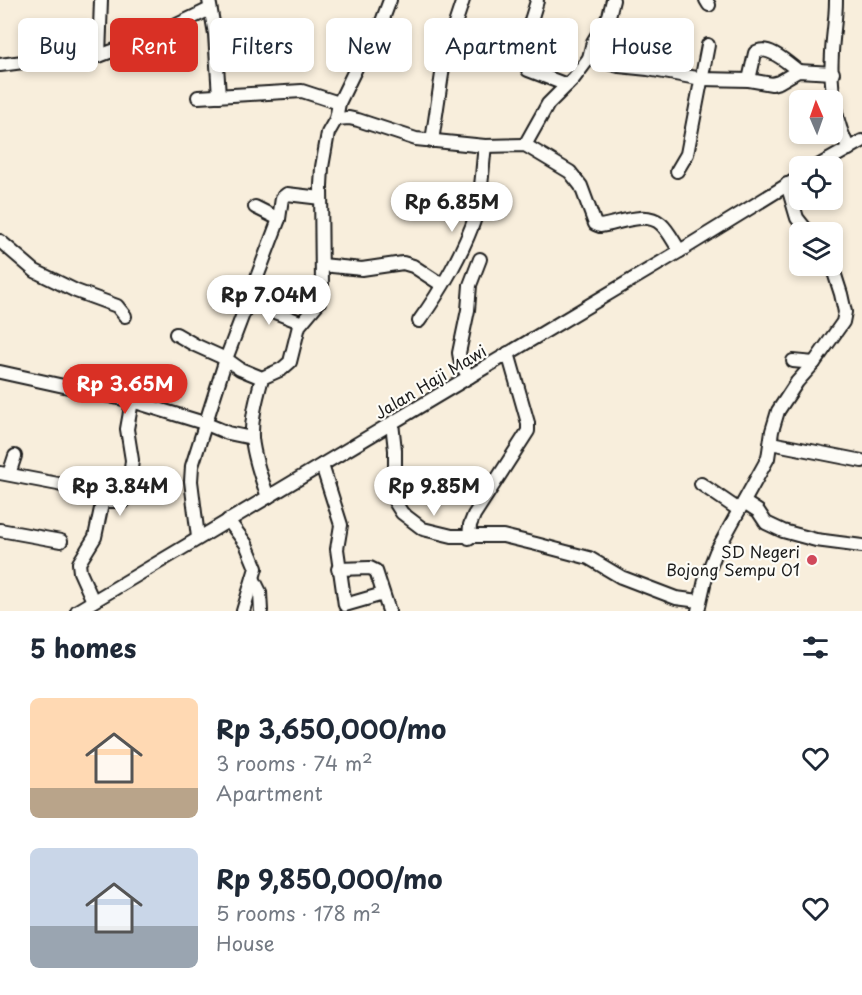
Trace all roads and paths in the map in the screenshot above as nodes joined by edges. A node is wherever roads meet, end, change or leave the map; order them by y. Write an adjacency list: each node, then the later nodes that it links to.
1 (101, 0): 9 (street)
2 (390, 0): 19 (street)
3 (463, 0): 21 (street)
4 (614, 0): 10 (street)
5 (836, 0): 13 (street)
6 (537, 1): 16 (street)
7 (210, 4): 9 (street); 17 (street)
8 (708, 45): 14 (street)
9 (99, 56): 11 (street)
10 (589, 58): 14 (street); 16 (street)
11 (0, 65)
12 (798, 71): 13 (street); 15 (street); 15 (street)
13 (833, 73): 25 (street)
14 (702, 79): 15 (street); 27 (street)
15 (749, 80)
16 (567, 85): 23 (street)
17 (219, 96): 18 (street); 19 (street)
18 (198, 97)
19 (339, 103): 20 (street)
20 (336, 119): 21 (street); 29 (street)
21 (432, 141): 24 (street)
22 (862, 141): 25 (street)
23 (525, 145): 24 (street); 34 (street)
24 (484, 146): 38 (street)
25 (849, 148): 26 (street)
26 (835, 156)
27 (677, 171)
28 (787, 184): 32 (street); 34 (street, Jalan Haji Mawi)
29 (321, 198): 31 (street); 36 (street)
30 (255, 207): 31 (street)
31 (279, 219): 39 (street)
32 (800, 222)
33 (0, 241): 40 (street)
34 (680, 251): 44 (street, Jalan Haji Mawi)
35 (480, 259): 49 (street)
36 (322, 265): 38 (street); 42 (street)
37 (836, 276): 47 (street)
38 (442, 285): 41 (street)
39 (249, 302): 42 (street); 45 (street)
40 (125, 316)
41 (419, 321)
42 (300, 322): 50 (street)
43 (176, 334): 45 (street)
44 (508, 353): 49 (street, Jalan Haji Mawi); 67 (street)
45 (226, 359): 50 (street); 52 (street)
46 (793, 361): 47 (street)
47 (814, 363): 55 (street)
48 (0, 372): 51 (street)
49 (469, 377): 53 (street, Jalan Haji Mawi)
50 (262, 378): 54 (street)
51 (132, 401): 52 (street); 62 (street)
52 (204, 423): 54 (street); 66 (street)
53 (392, 423): 58 (street, Jalan Haji Mawi); 67 (street)
54 (252, 438): 61 (street)
55 (771, 443): 57 (street); 63 (street)
56 (15, 456): 59 (street)
57 (862, 461)
58 (322, 465): 61 (street, Jalan Haji Mawi); 70 (street)
59 (5, 474): 62 (street)
60 (701, 484): 63 (street)
61 (268, 497): 64 (street, Jalan Haji Mawi)
62 (103, 499): 73 (street)
63 (742, 506): 69 (street); 75 (street)
64 (228, 520): 66 (street, Jalan Haji Mawi); 71 (street)
65 (0, 530): 68 (street)
66 (198, 537): 73 (street, Jalan Haji Mawi)
67 (469, 537): 75 (street)
68 (61, 541)
69 (862, 546)
70 (338, 569): 72 (street); 74 (street)
71 (253, 578): 77 (street); 78 (street)
72 (383, 594): 74 (street); 80 (street)
73 (93, 601): 76 (street, Jalan Haji Mawi)
74 (345, 605): 79 (street)
75 (698, 606)
76 (77, 611)
77 (243, 611)
78 (261, 611)
79 (357, 611)
80 (388, 611)

